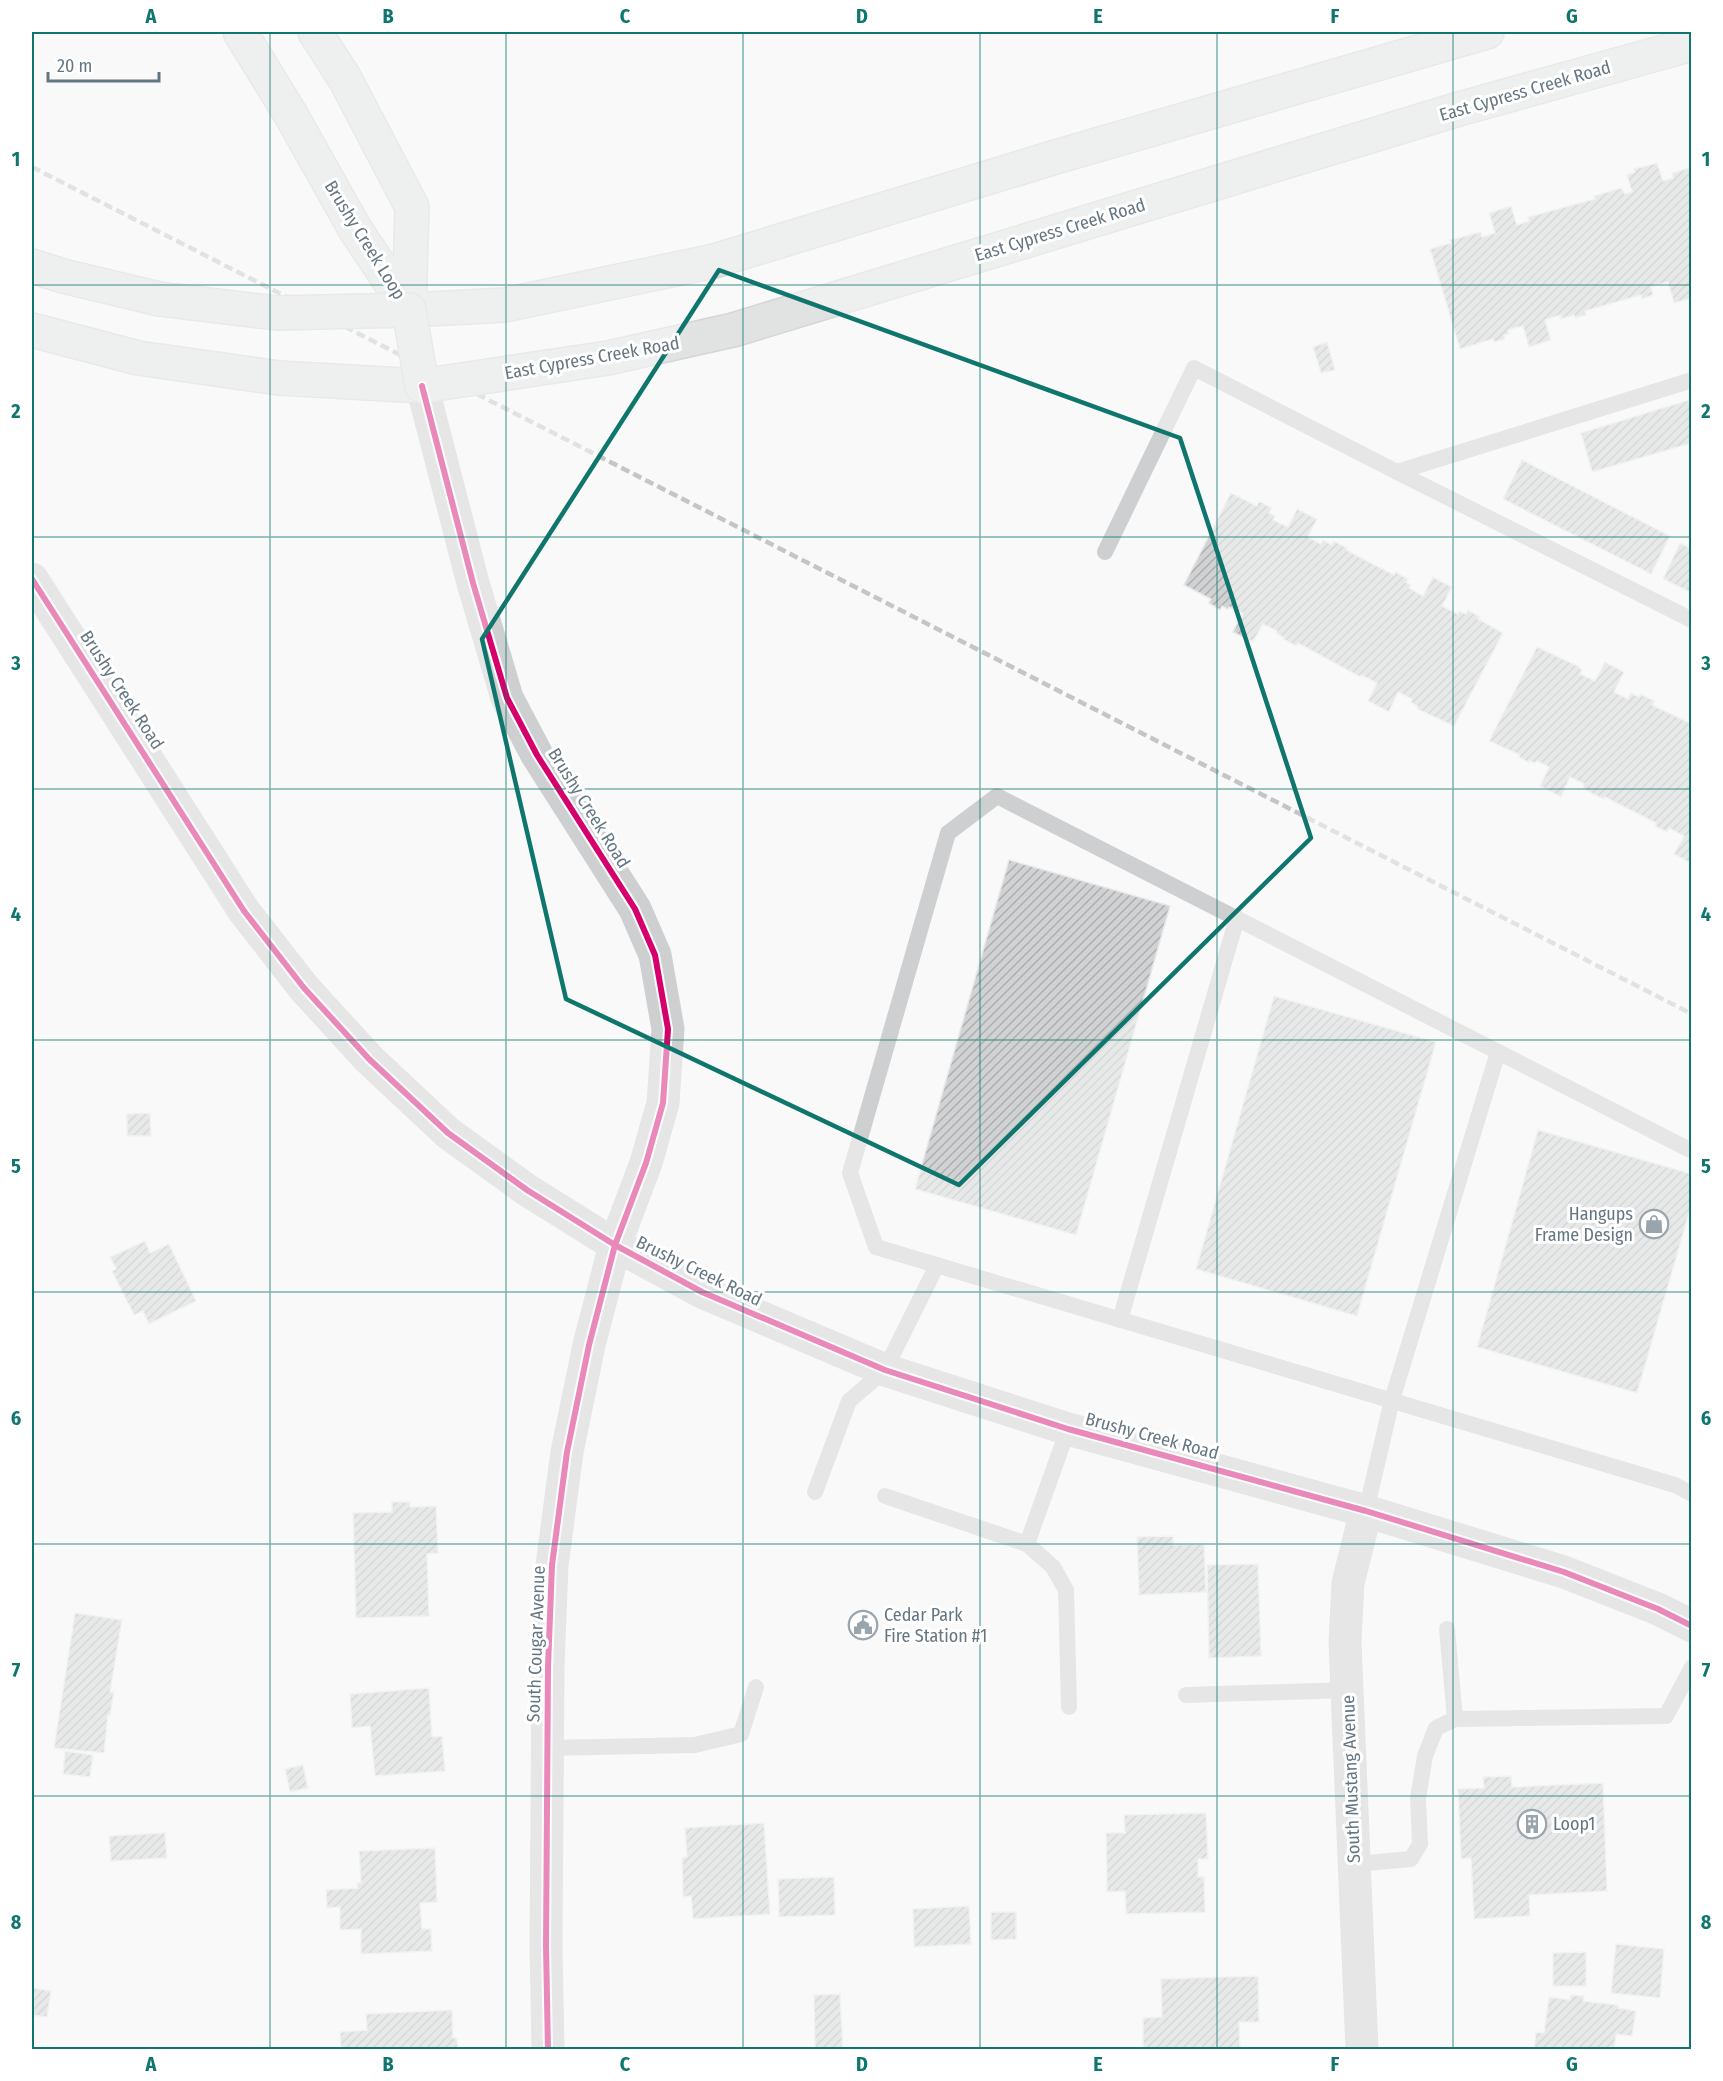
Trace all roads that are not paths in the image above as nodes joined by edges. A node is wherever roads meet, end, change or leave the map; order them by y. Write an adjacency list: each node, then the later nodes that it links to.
1 (240, 32): 6 (main road, Brushy Creek Loop)
2 (315, 32): 6 (main road, Brushy Creek Loop)
3 (1487, 32): 6 (main road)
4 (1692, 44): 9 (main road, East Cypress Creek Road, bridge)
5 (32, 266): 6 (main road, bridge)
6 (409, 310): 9 (main road, Brushy Creek Road, bridge)
7 (32, 330): 9 (main road)
8 (1692, 380): 10 (lane)
9 (422, 386): 17 (street, Brushy Creek Road)
10 (1397, 472): 11 (lane); 13 (lane)
11 (1105, 552)
12 (32, 579): 17 (street, Brushy Creek Road)
13 (1692, 620)
14 (1237, 918): 15 (lane); 18 (lane); 19 (lane)
15 (1498, 1052): 16 (lane); 21 (lane)
16 (1692, 1151)
17 (615, 1245): 20 (street, Brushy Creek Road); 36 (street, South Cougar Avenue)
18 (937, 1265): 19 (lane); 20 (lane)
19 (1120, 1320): 21 (lane)
20 (885, 1370): 22 (street, Brushy Creek Road); 23 (lane)
21 (1392, 1400): 24 (lane); 26 (lane)
22 (1068, 1429): 26 (street, Brushy Creek Road); 27 (lane)
23 (815, 1492)
24 (1692, 1494)
25 (885, 1496): 27 (lane)
26 (1366, 1511): 28 (street, Brushy Creek Road); 32 (street, South Mustang Avenue)
27 (1027, 1544): 34 (lane)
28 (1692, 1626)
29 (1447, 1629): 35 (lane)
30 (1692, 1667): 35 (lane)
31 (756, 1687): 36 (lane)
32 (1348, 1690): 33 (lane); 37 (street, South Mustang Avenue)
33 (1186, 1695)
34 (1069, 1707)
35 (1455, 1719): 37 (lane)
36 (548, 1748): 38 (street, South Cougar Avenue)
37 (1354, 1864): 39 (street, South Mustang Avenue)
38 (548, 2049)
39 (1362, 2049)

